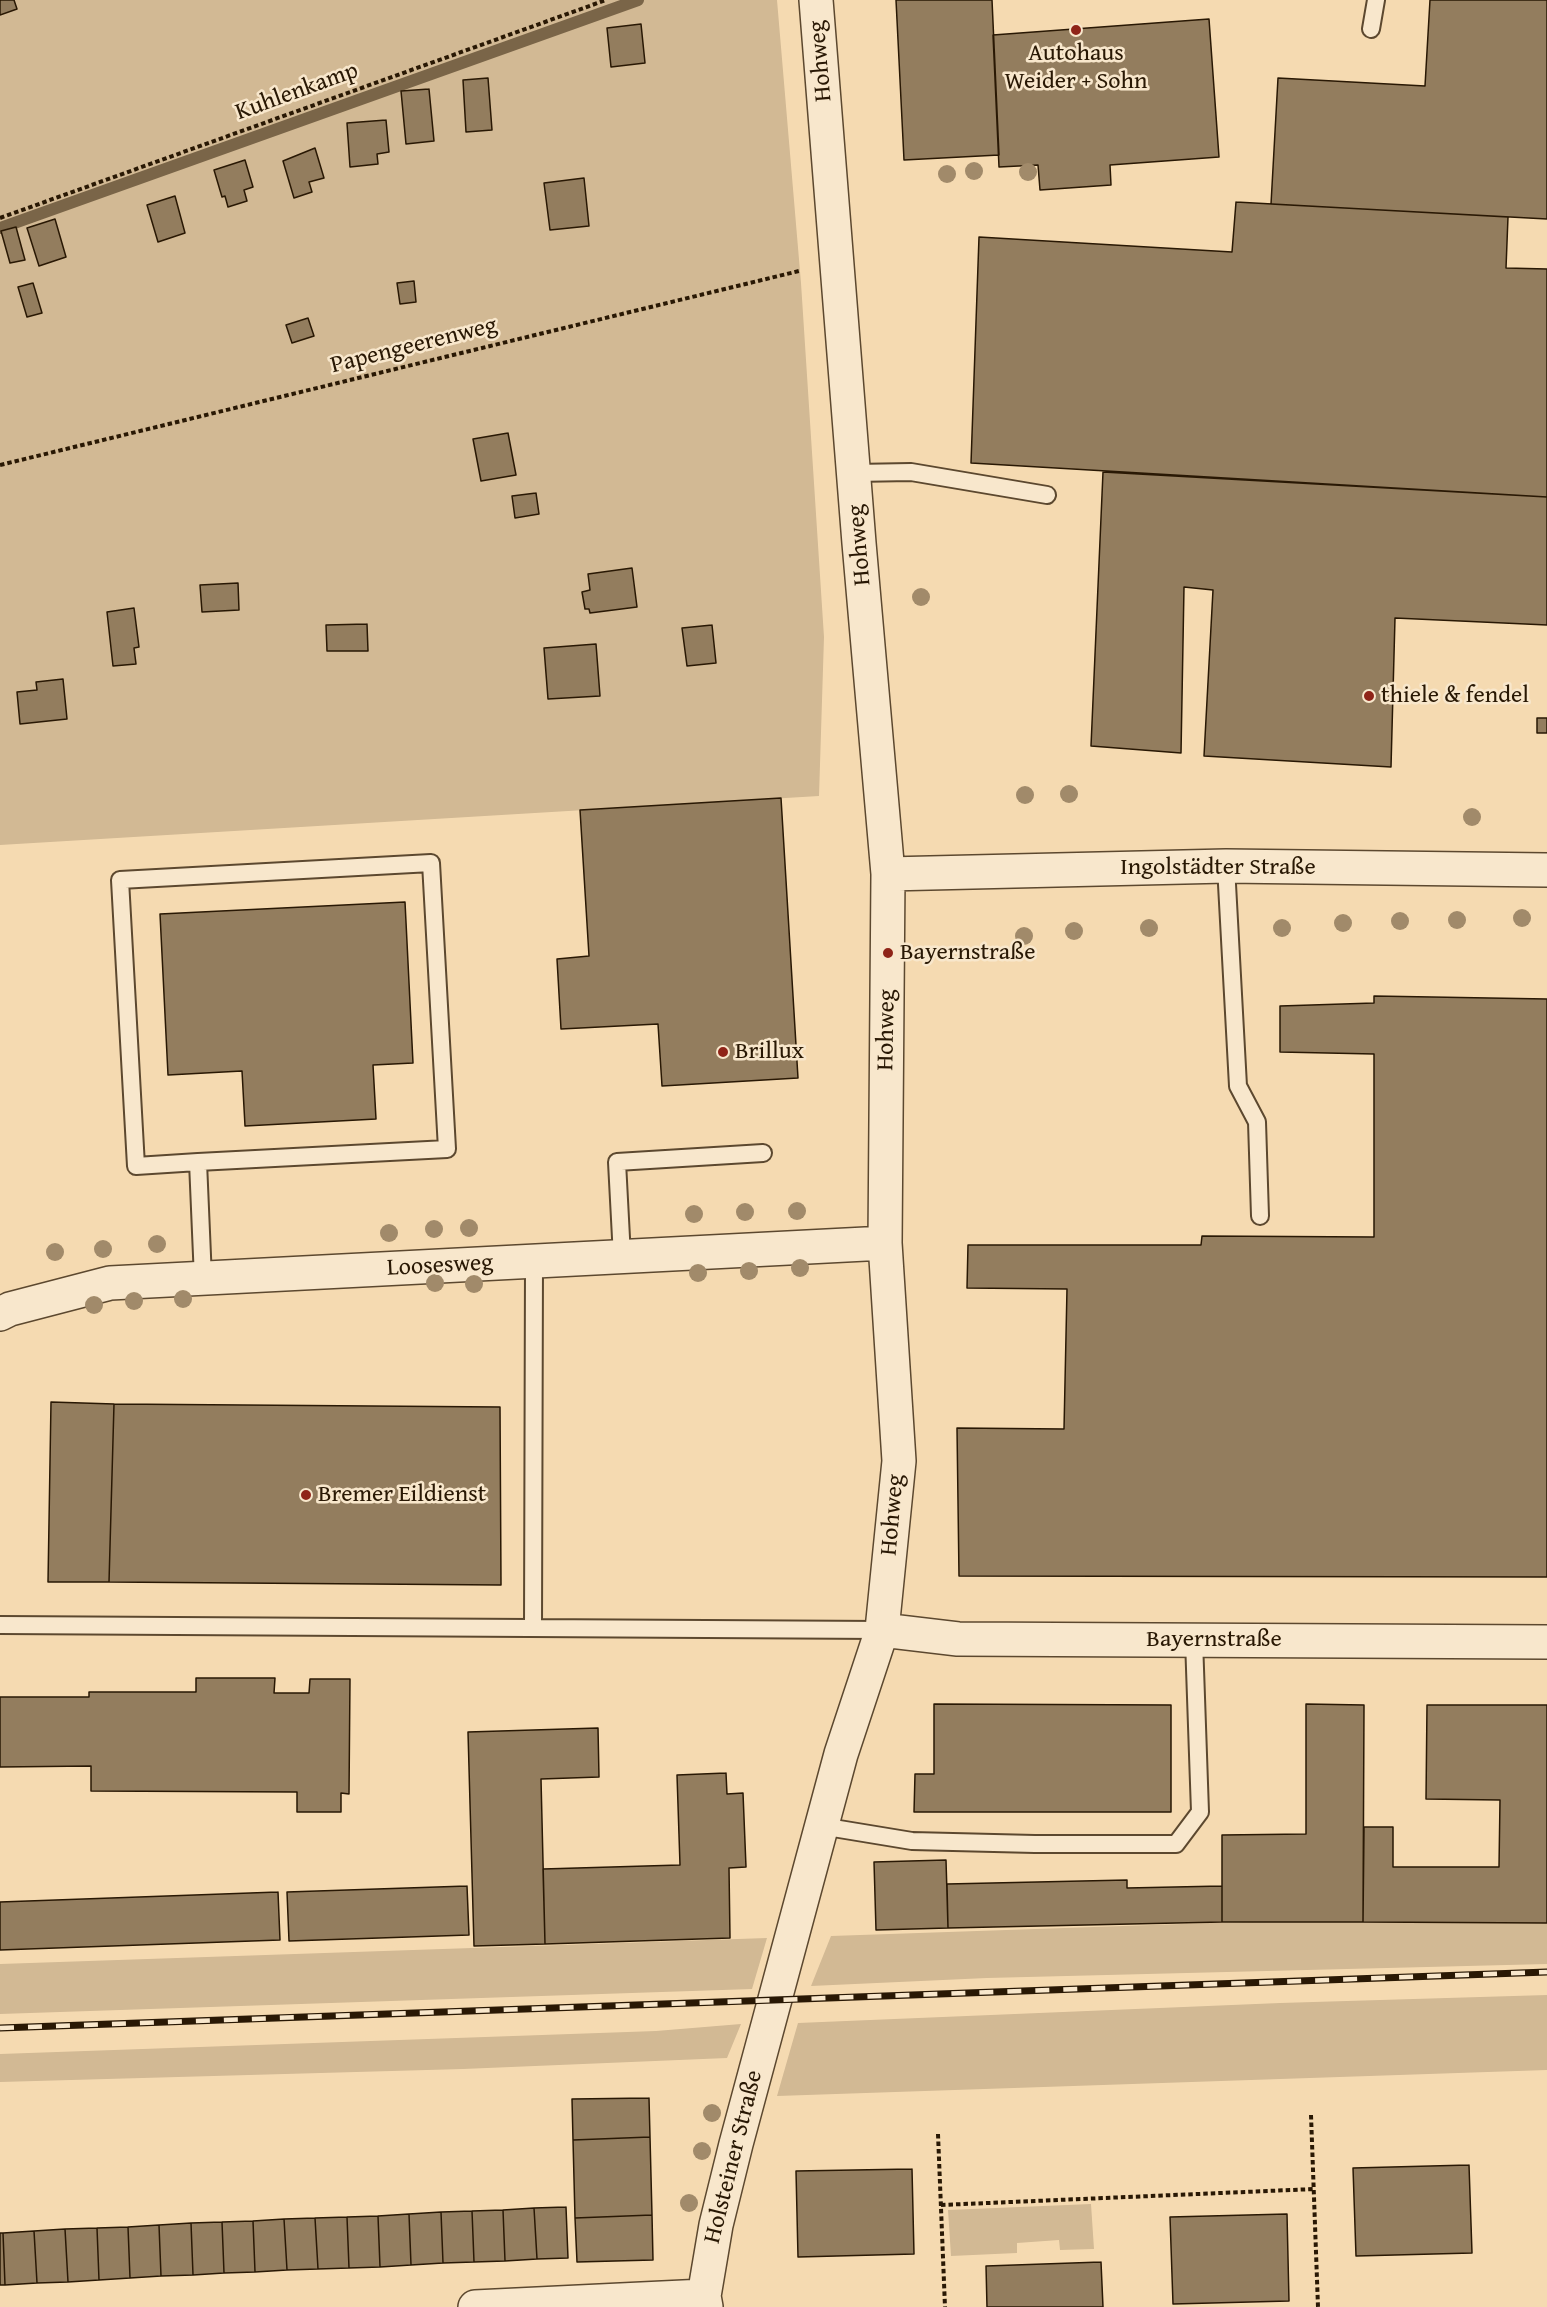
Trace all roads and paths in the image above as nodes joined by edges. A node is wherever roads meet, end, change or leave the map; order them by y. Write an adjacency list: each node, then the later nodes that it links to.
1 (606, 0): 5 (path, Kuhlenkamp)
2 (816, 0): 6 (street, Hohweg)
3 (1376, 0): 4 (lane)
4 (1371, 29)
5 (0, 218)
6 (837, 262): 7 (path, Papengeerenweg); 8 (street, Hohweg)
7 (0, 465)
8 (854, 473): 9 (lane); 12 (street, Hohweg)
9 (1047, 495)
10 (1226, 866): 11 (street, Ingolstädter Straße); 12 (street, Ingolstädter Straße); 15 (lane)
11 (1547, 870)
12 (888, 874): 16 (street, Hohweg)
13 (763, 1153): 17 (lane)
14 (198, 1162): 14 (lane); 19 (lane)
15 (1260, 1216)
16 (885, 1243): 17 (street, Loosesweg); 23 (street, Hohweg)
17 (622, 1257): 18 (street, Loosesweg)
18 (534, 1262): 19 (street, Loosesweg); 22 (lane)
19 (203, 1279): 20 (street, Loosesweg)
20 (0, 1314)
21 (0, 1625): 22 (lane)
22 (533, 1628): 23 (lane)
23 (882, 1630): 24 (street, Bayernstraße); 26 (street, Hohweg)
24 (1194, 1640): 25 (street, Bayernstraße); 26 (lane)
25 (1547, 1642)
26 (821, 1826): 27 (street, Hohweg)
27 (772, 2009): 32 (street, Holsteiner Straße)
28 (1311, 2115): 30 (path)
29 (938, 2134): 31 (path)
30 (1314, 2189): 31 (path); 35 (path)
31 (941, 2205): 34 (path)
32 (705, 2301): 33 (street)
33 (475, 2307)
34 (945, 2307)
35 (1318, 2307)

